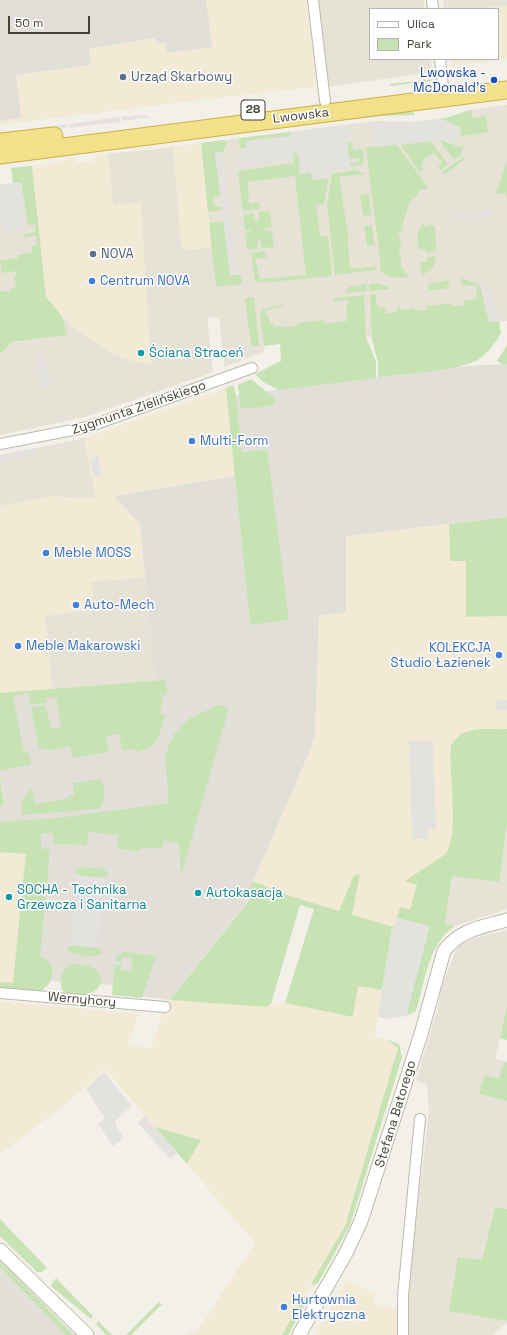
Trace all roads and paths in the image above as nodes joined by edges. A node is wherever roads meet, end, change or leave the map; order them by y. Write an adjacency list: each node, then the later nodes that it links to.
1 (313, 0): 6 (street)
2 (440, 60): 4 (street)
3 (507, 78): 4 (highway, Lwowska / 28)
4 (443, 86): 6 (highway, Lwowska / 28)
5 (507, 90): 8 (highway, Lwowska / 28)
6 (325, 101): 7 (highway, Lwowska / 28)
7 (0, 142)
8 (0, 155)
9 (252, 368): 10 (street, Zygmunta Zielińskiego)
10 (0, 444)
11 (507, 920): 17 (street, Stefana Batorego)
12 (0, 993): 13 (street, Wernyhory)
13 (165, 1007)
14 (420, 1119): 18 (street, Stefana Batorego)
15 (0, 1250): 16 (street)
16 (87, 1335)
17 (299, 1335)
18 (403, 1335)

